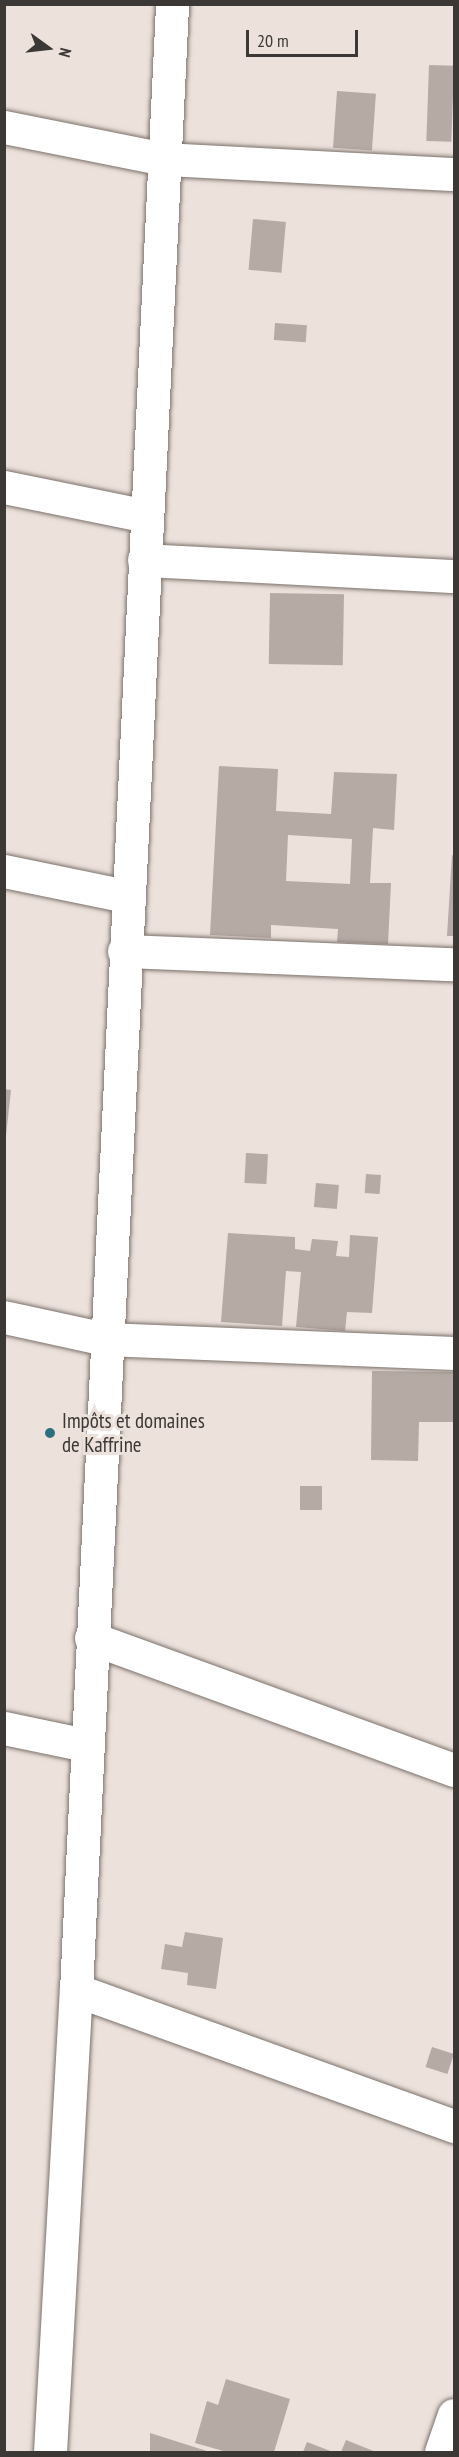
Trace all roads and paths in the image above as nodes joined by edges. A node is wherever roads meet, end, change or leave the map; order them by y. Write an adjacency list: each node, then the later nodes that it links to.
1 (172, 4): 3 (main road)
2 (4, 127): 3 (main road)
3 (164, 159): 4 (main road); 6 (main road)
4 (454, 174)
5 (4, 487): 6 (main road)
6 (146, 516): 7 (main road)
7 (144, 560): 8 (main road); 10 (main road)
8 (454, 576)
9 (4, 871): 10 (main road)
10 (126, 896): 11 (main road)
11 (123, 951): 12 (main road); 14 (main road)
12 (454, 964)
13 (4, 1317): 14 (main road)
14 (105, 1339): 15 (main road); 16 (main road)
15 (454, 1353)
16 (91, 1638): 18 (main road); 19 (main road)
17 (4, 1728): 18 (main road)
18 (86, 1745): 20 (main road)
19 (454, 1770)
20 (76, 1990): 21 (main road); 23 (main road)
21 (454, 2126)
22 (454, 2415): 24 (main road)
23 (50, 2452)
24 (441, 2452)

